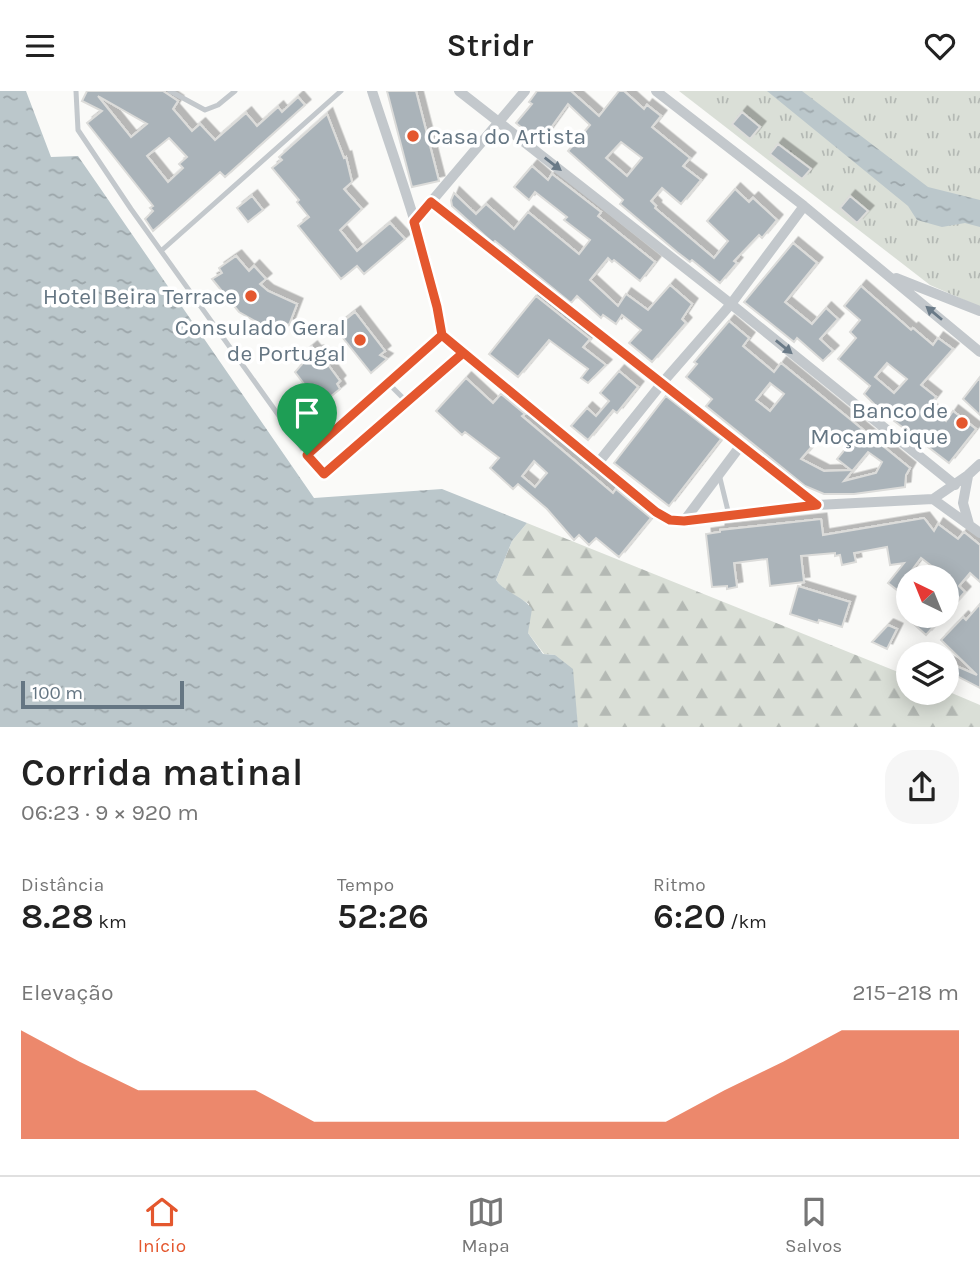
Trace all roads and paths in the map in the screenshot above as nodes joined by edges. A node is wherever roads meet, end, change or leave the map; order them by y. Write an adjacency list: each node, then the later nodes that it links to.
1 (76, 91): 13 (lane)
2 (170, 91): 3 (lane)
3 (235, 91)
4 (341, 91): 13 (lane)
5 (372, 91): 12 (street)
6 (459, 91): 9 (street)
7 (525, 91): 9 (street)
8 (656, 91): 11 (street)
9 (500, 122): 10 (street); 15 (street, one-way to 15)
10 (431, 202): 12 (street); 20 (lane)
11 (804, 206): 14 (street); 15 (street)
12 (414, 222): 17 (street)
13 (161, 251): 24 (lane)
14 (887, 274): 16 (street); 18 (street, one-way to 14)
15 (731, 304): 20 (street); 29 (street, one-way to 29)
16 (980, 311)
17 (442, 335): 19 (street); 21 (lane)
18 (980, 352)
19 (463, 353): 22 (lane); 25 (street)
20 (663, 382): 23 (lane); 25 (street)
21 (388, 383): 22 (lane); 24 (lane)
22 (407, 402): 24 (lane)
23 (741, 445): 27 (street); 31 (street)
24 (307, 455)
25 (598, 463): 33 (street)
26 (980, 464): 28 (street)
27 (719, 474): 32 (lane); 33 (street)
28 (968, 475): 29 (street); 34 (street)
29 (955, 485): 30 (street)
30 (933, 499): 31 (street); 34 (street)
31 (817, 505): 32 (street)
32 (729, 515): 33 (street)
33 (684, 521)
34 (974, 523): 35 (street)
35 (980, 533)

